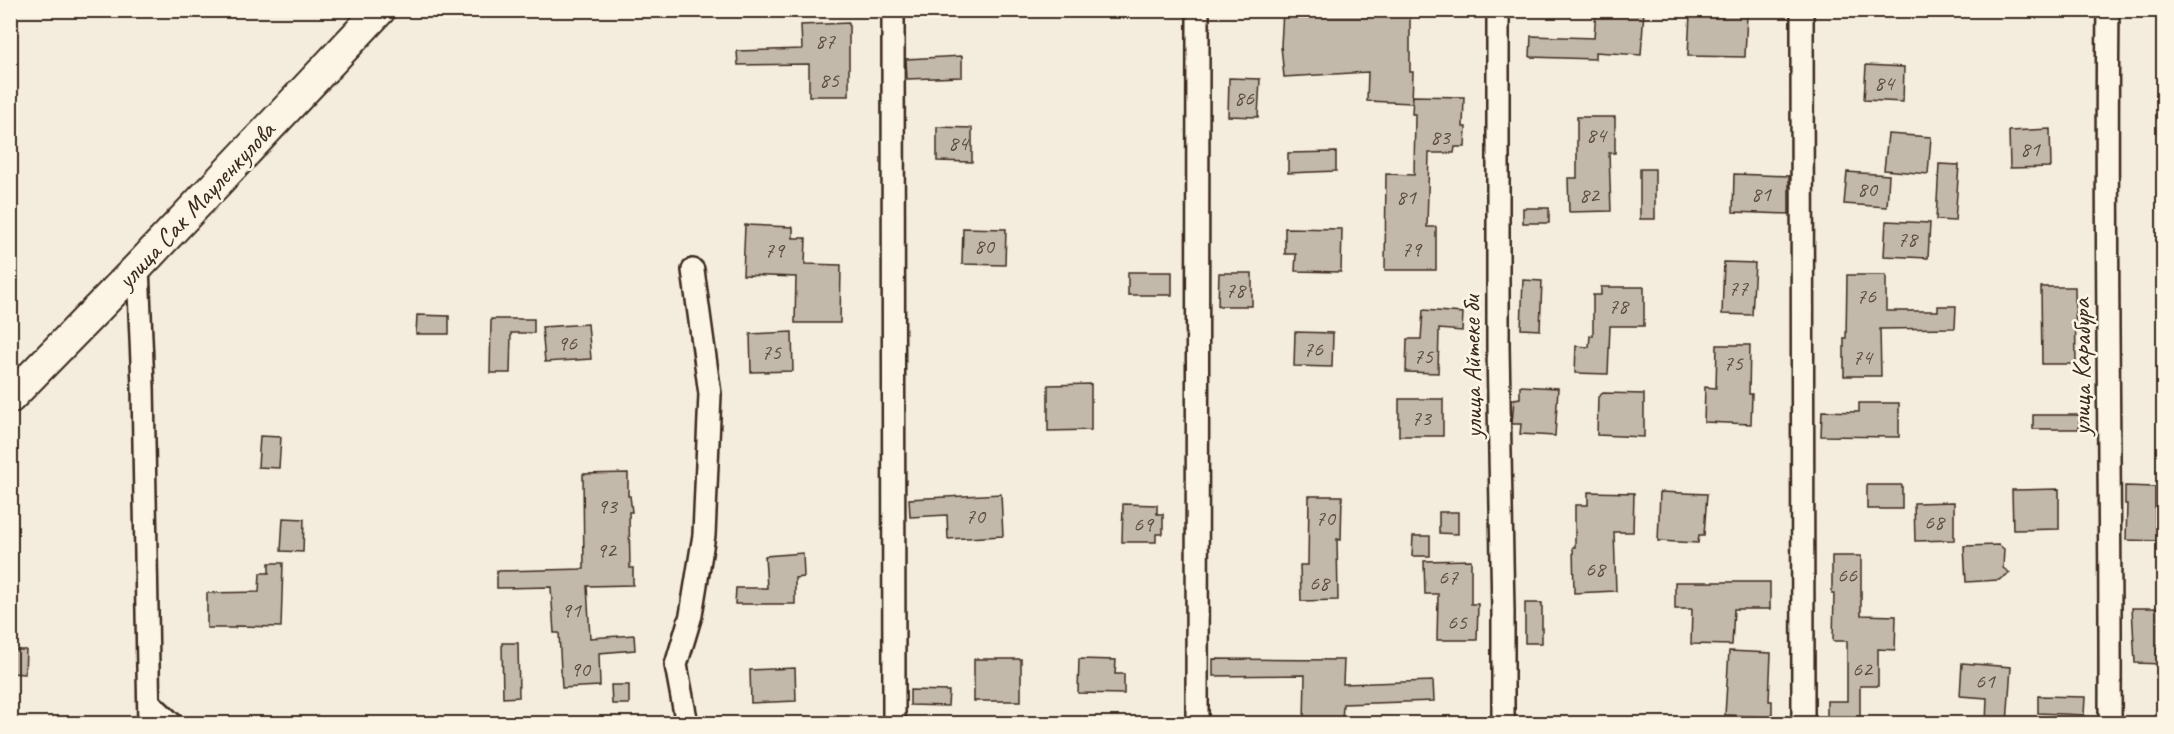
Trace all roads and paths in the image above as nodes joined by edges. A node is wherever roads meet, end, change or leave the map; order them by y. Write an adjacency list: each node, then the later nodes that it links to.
1 (380, 10): 7 (main road, улица Сак Мауленкулова)
2 (892, 10): 13 (street)
3 (1198, 10): 14 (street)
4 (1498, 10): 15 (street, улица Айтеке би)
5 (1802, 10): 16 (street)
6 (2108, 10): 17 (street, улица Карабура)
7 (138, 267): 9 (main road, улица Сак Мауленкулова); 10 (street)
8 (693, 270): 12 (street)
9 (10, 398)
10 (150, 713): 11 (street)
11 (172, 723)
12 (687, 723)
13 (894, 723)
14 (1197, 723)
15 (1503, 723)
16 (1803, 723)
17 (2110, 723)

